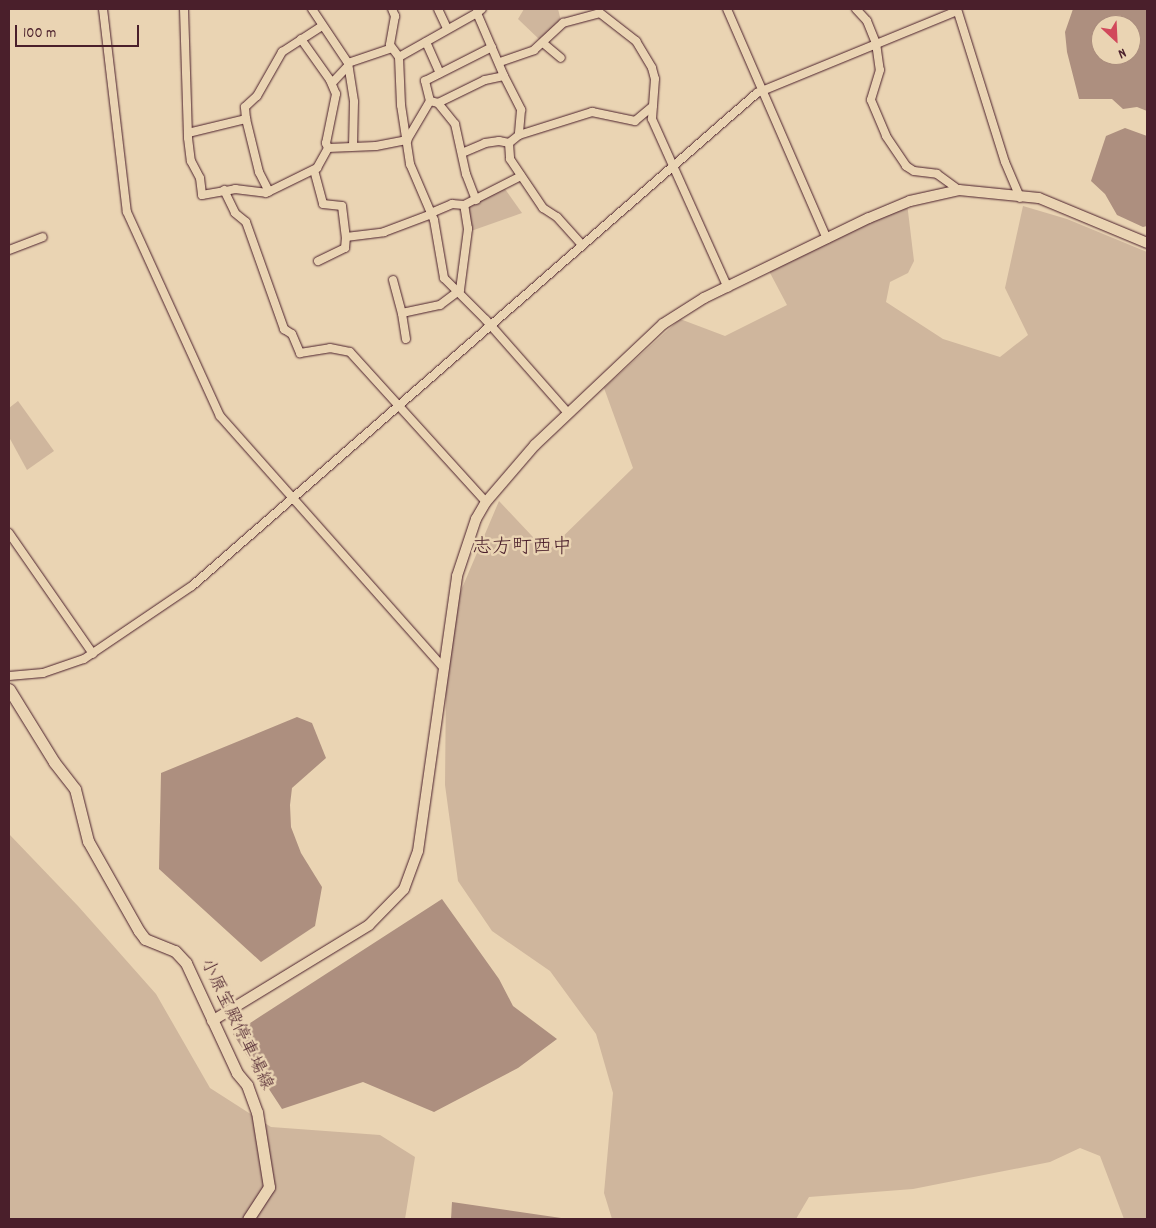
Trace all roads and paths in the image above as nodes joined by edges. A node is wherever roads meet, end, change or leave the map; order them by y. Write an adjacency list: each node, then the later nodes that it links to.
1 (103, 9): 61 (street)
2 (184, 9): 29 (street)
3 (312, 9): 10 (street)
4 (392, 9): 17 (street)
5 (438, 9): 11 (street)
6 (727, 9): 25 (street)
7 (856, 9): 15 (street)
8 (957, 10): 15 (street); 42 (street)
9 (480, 11): 11 (street); 16 (street)
10 (322, 26): 12 (street); 21 (street)
11 (448, 28): 13 (street)
12 (301, 39): 24 (street); 28 (street)
13 (426, 42): 18 (street); 22 (street)
14 (543, 43): 19 (street); 20 (street); 27 (street)
15 (876, 44): 25 (street); 40 (street)
16 (492, 47): 20 (street); 22 (street)
17 (392, 48): 18 (street); 21 (street)
18 (399, 56): 31 (street)
19 (561, 58)
20 (500, 62): 23 (street)
21 (348, 64): 24 (street); 33 (street)
22 (440, 73): 26 (street)
23 (504, 76): 26 (street); 30 (street)
24 (332, 83): 34 (street)
25 (764, 90): 36 (street); 48 (street)
26 (434, 102): 31 (street); 35 (street)
27 (653, 106): 30 (street); 36 (street)
28 (246, 119): 29 (street); 41 (street)
29 (188, 133): 39 (street)
30 (519, 135): 32 (street)
31 (406, 140): 33 (street); 45 (street)
32 (509, 143): 35 (street); 38 (street)
33 (353, 146): 34 (street)
34 (328, 148): 37 (street)
35 (462, 153): 43 (street)
36 (673, 167): 50 (street); 54 (street)
37 (314, 170): 41 (street); 47 (street)
38 (521, 176): 43 (street); 50 (street)
39 (224, 190): 41 (street); 59 (street)
40 (959, 190): 42 (street); 48 (street)
41 (269, 192)
42 (1020, 198): 49 (street)
43 (476, 200): 44 (street)
44 (464, 205): 45 (street); 55 (street)
45 (432, 213): 47 (street); 55 (street)
46 (43, 237): 51 (street)
47 (346, 238): 52 (street)
48 (827, 239): 54 (street)
49 (1147, 243)
50 (582, 245): 57 (street)
51 (9, 250)
52 (318, 261)
53 (393, 280): 56 (street)
54 (728, 288): 60 (street)
55 (456, 293): 56 (street); 57 (street)
56 (402, 313): 58 (street)
57 (490, 325): 59 (street); 60 (street)
58 (406, 339)
59 (399, 405): 61 (street); 62 (street)
60 (568, 413): 62 (street)
61 (294, 499): 64 (street); 65 (street)
62 (486, 502): 65 (street)
63 (9, 533): 64 (street)
64 (93, 654): 66 (street)
65 (444, 668): 68 (street)
66 (9, 676)
67 (9, 689): 68 (main road, 小原宝殿停車場線)
68 (212, 1021): 69 (main road, 小原宝殿停車場線)
69 (248, 1219)

